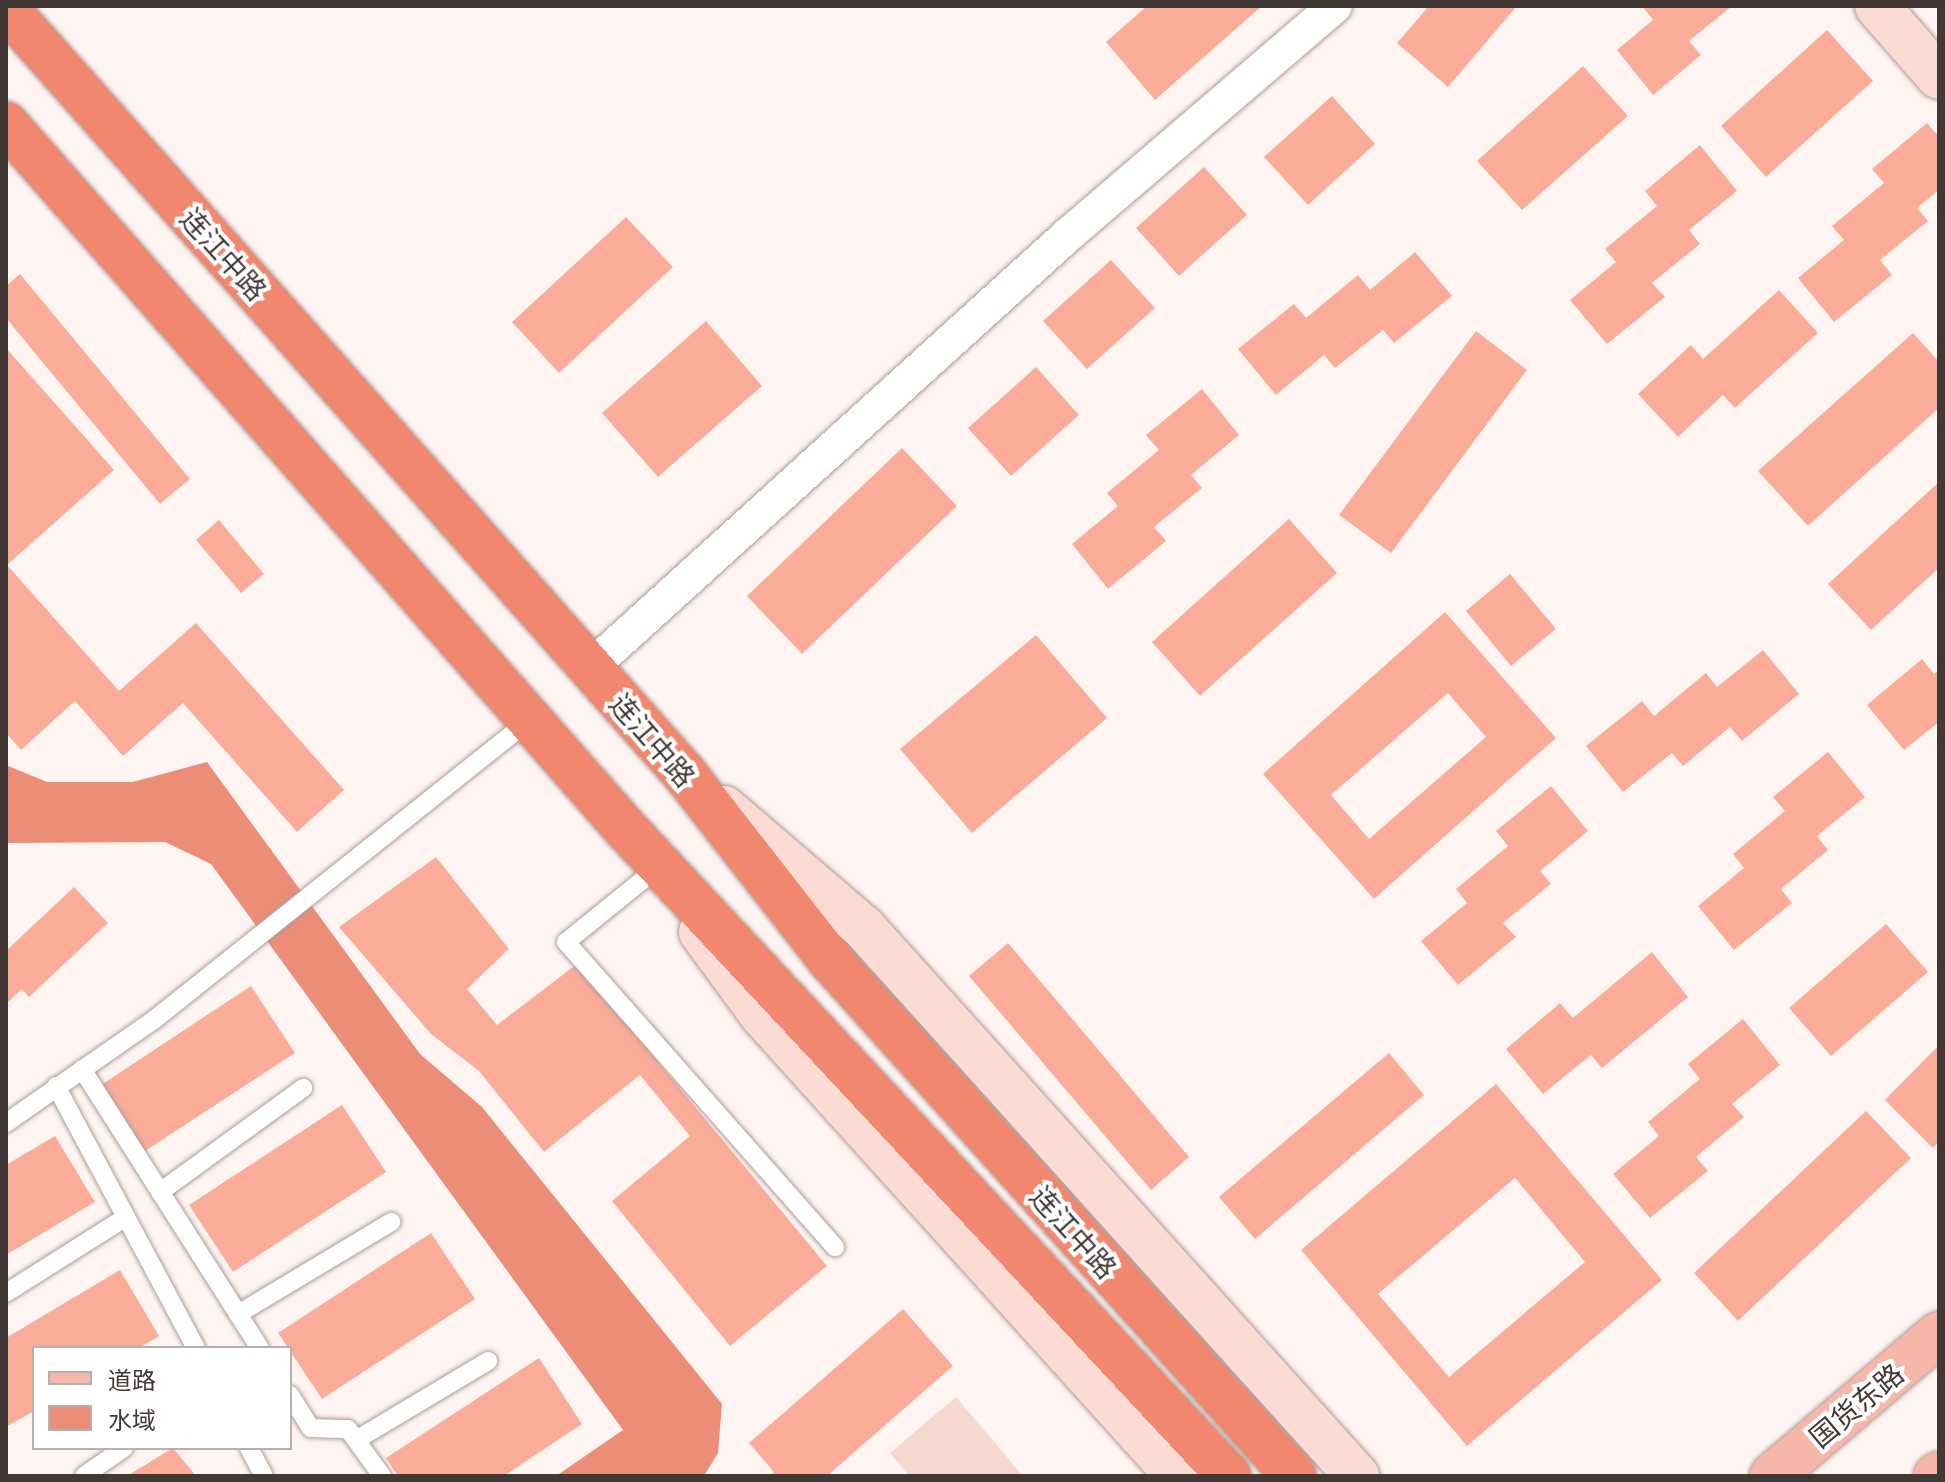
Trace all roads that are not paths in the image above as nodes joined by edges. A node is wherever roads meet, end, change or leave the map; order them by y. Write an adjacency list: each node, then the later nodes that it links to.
1 (1335, 6): 6 (street)
2 (1877, 6): 4 (main road)
3 (6, 8): 6 (highway, 连江中路)
4 (1939, 77)
5 (6, 124): 7 (highway, 连江中路)
6 (590, 668): 8 (highway, 连江中路)
7 (530, 720): 9 (highway, 连江中路); 11 (lane)
8 (684, 773): 34 (highway, 连江中路); 35 (main road)
9 (624, 827): 10 (main road); 33 (highway, 连江中路)
10 (655, 870): 18 (lane); 32 (main road)
11 (82, 1069): 12 (lane); 15 (lane)
12 (56, 1086): 14 (lane); 16 (lane)
13 (303, 1088): 15 (lane)
14 (6, 1123)
15 (160, 1192): 20 (lane)
16 (126, 1217): 19 (lane); 22 (lane)
17 (391, 1222): 20 (lane)
18 (835, 1247)
19 (6, 1293)
20 (238, 1314): 23 (lane)
21 (1939, 1334): 36 (main road, 国货东路)
22 (195, 1346)
23 (259, 1346)
24 (488, 1361): 26 (lane)
25 (292, 1398): 26 (lane)
26 (356, 1440): 31 (lane)
27 (121, 1450): 29 (lane)
28 (250, 1450): 30 (lane)
29 (84, 1476)
30 (264, 1476)
31 (382, 1476)
32 (1178, 1476)
33 (1229, 1476)
34 (1294, 1476)
35 (1357, 1476)
36 (1772, 1476)

